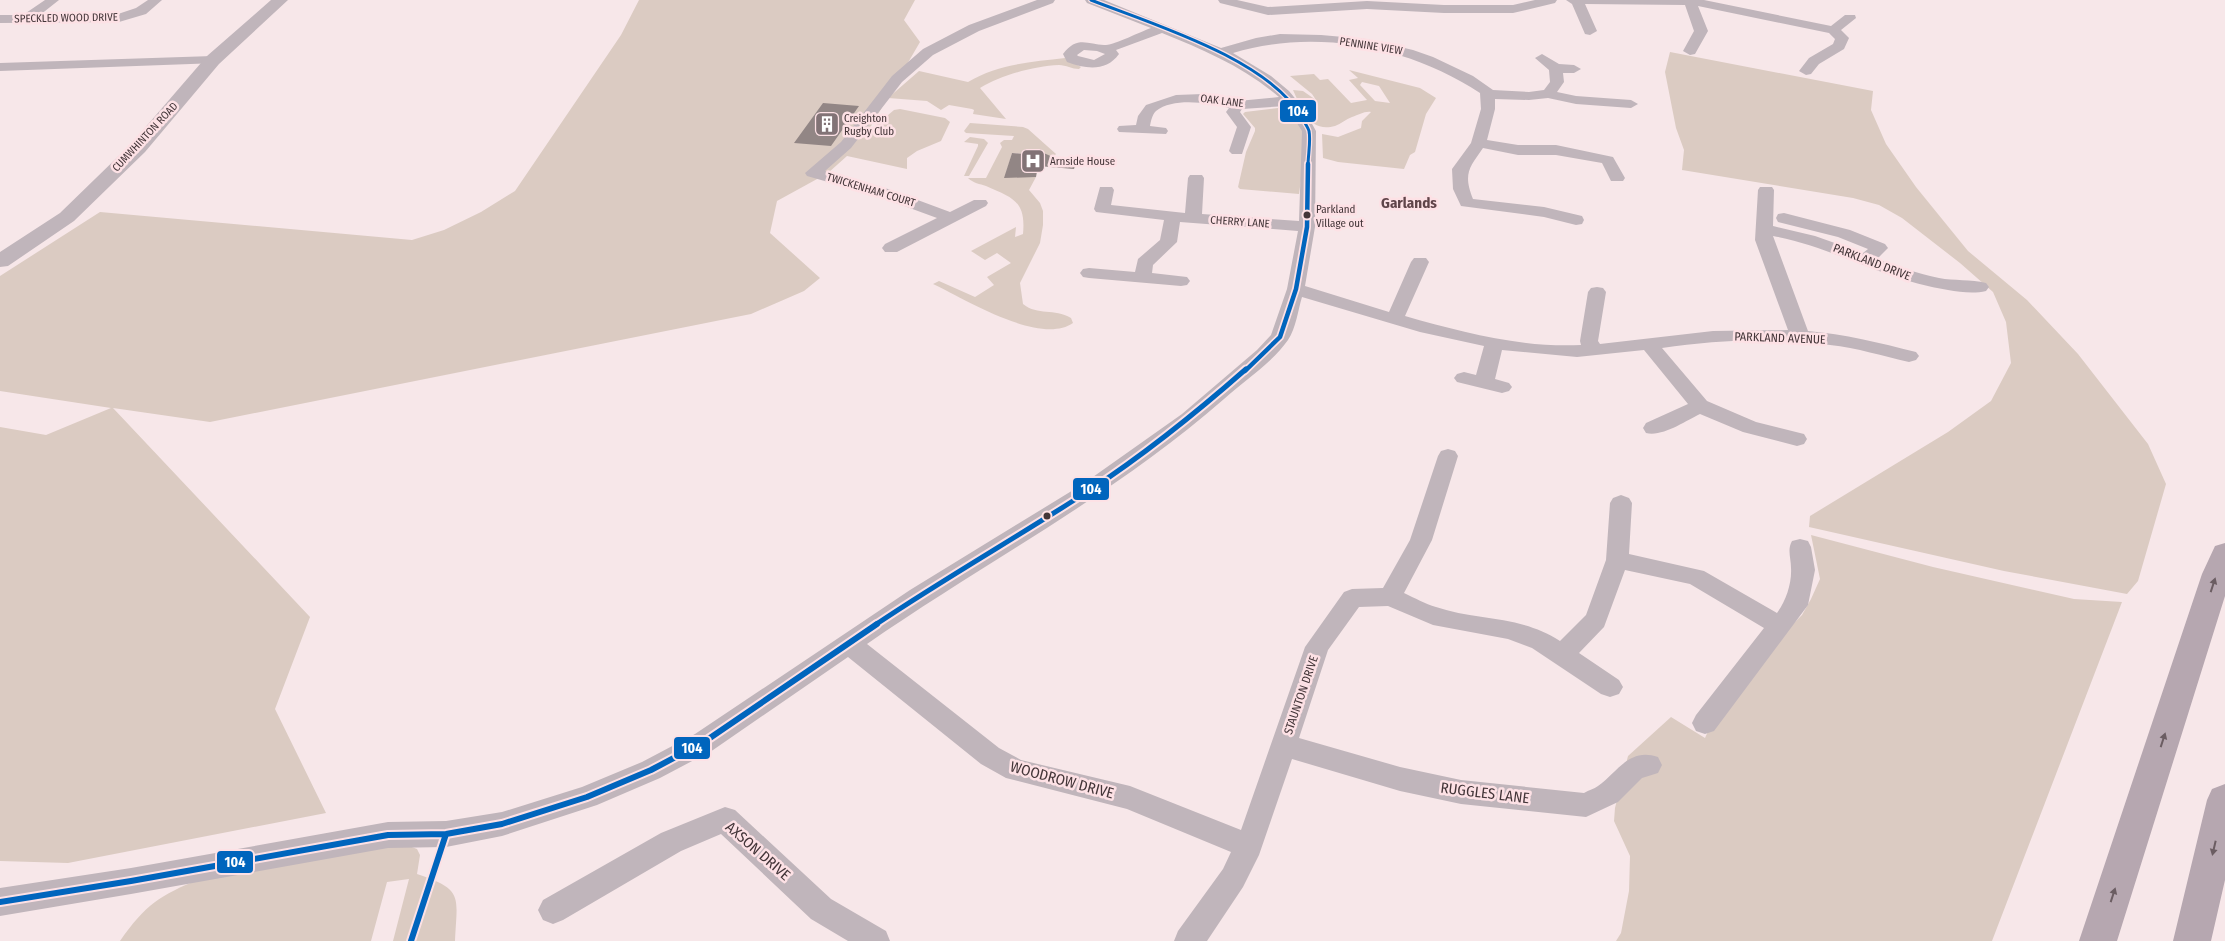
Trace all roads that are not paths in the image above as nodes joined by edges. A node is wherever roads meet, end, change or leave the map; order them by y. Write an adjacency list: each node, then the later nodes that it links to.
1 (53, 0): 13 (street)
2 (156, 0): 13 (street, SPECKLED WOOD DRIVE)
3 (280, 0): 21 (street, CUMWHINTON ROAD)
4 (1049, 0): 42 (street, TWICKENHAM COURT)
5 (1091, 0): 14 (street)
6 (1224, 0): 10 (street)
7 (1551, 0): 10 (street)
8 (1575, 1): 9 (street); 16 (street)
9 (1690, 1): 15 (street); 18 (street)
10 (1443, 4)
11 (1850, 18): 15 (street)
12 (0, 19): 13 (street, SPECKLED WOOD DRIVE)
13 (26, 19)
14 (1162, 28): 17 (street); 19 (street)
15 (1833, 30): 25 (street)
16 (1590, 31)
17 (1107, 49)
18 (1690, 51)
19 (1223, 52): 26 (street, PENNINE VIEW); 28 (street)
20 (1542, 58): 23 (street)
21 (213, 60): 22 (street); 51 (street, CUMWHINTON ROAD)
22 (0, 66)
23 (1556, 68): 24 (street); 27 (street)
24 (1574, 68)
25 (1806, 71)
26 (1487, 94): 27 (street); 34 (street)
27 (1548, 94): 29 (street)
28 (1289, 101): 30 (street, OAK LANE); 46 (street)
29 (1631, 104)
30 (1238, 105): 32 (street, OAK LANE); 35 (street)
31 (1124, 129): 32 (street)
32 (1142, 130): 33 (street)
33 (1160, 130)
34 (1480, 143): 37 (street); 45 (street)
35 (1237, 151)
36 (1196, 178): 44 (street)
37 (1617, 178)
38 (1106, 190): 41 (street, CHERRY LANE)
39 (1766, 190): 47 (street)
40 (980, 203): 42 (street)
41 (1174, 217): 44 (street, CHERRY LANE); 55 (street)
42 (950, 218): 50 (street)
43 (1783, 218): 48 (street)
44 (1193, 219): 46 (street, CHERRY LANE)
45 (1576, 220)
46 (1307, 227): 58 (street)
47 (1764, 230): 49 (street, PARKLAND DRIVE); 61 (street)
48 (1836, 230): 49 (street); 53 (street)
49 (1824, 244): 53 (street, PARKLAND DRIVE)
50 (892, 248)
51 (0, 260)
52 (1419, 261): 60 (street)
53 (1865, 261): 57 (street, PARKLAND DRIVE)
54 (1089, 273): 55 (street)
55 (1142, 278): 56 (street)
56 (1181, 281)
57 (1980, 287)
58 (1296, 289): 60 (street, PARKLAND AVENUE); 77 (street)
59 (1596, 292): 64 (street)
60 (1396, 318): 62 (street, PARKLAND AVENUE)
61 (1800, 336): 63 (street, PARKLAND AVENUE); 65 (street, PARKLAND AVENUE)
62 (1494, 344): 64 (street, PARKLAND AVENUE); 66 (street)
63 (1650, 345): 64 (street, PARKLAND AVENUE); 67 (street)
64 (1593, 350)
65 (1909, 356)
66 (1464, 378)
67 (1700, 406): 68 (street); 69 (street)
68 (1653, 428)
69 (1797, 438)
70 (1448, 456): 75 (street)
71 (1622, 503): 74 (street)
72 (1800, 547): 76 (street)
73 (2225, 554): 89 (highway, one-way to 73)
74 (1617, 560): 76 (street); 78 (street)
75 (1390, 597): 78 (street); 81 (street, STAUNTON DRIVE)
76 (1780, 626): 80 (street)
77 (848, 643): 84 (street, WOODROW DRIVE); 85 (street)
78 (1562, 654): 79 (street)
79 (1610, 687)
80 (1705, 723)
81 (1284, 745): 82 (street, RUGGLES LANE); 84 (street, STAUNTON DRIVE)
82 (1649, 765)
83 (2225, 800): 90 (highway, one-way to 90)
84 (1248, 846): 88 (street, STAUNTON DRIVE)
85 (0, 902)
86 (553, 910): 87 (street, AXSON DRIVE)
87 (875, 941)
88 (1189, 941)
89 (2098, 941)
90 (2192, 941)

